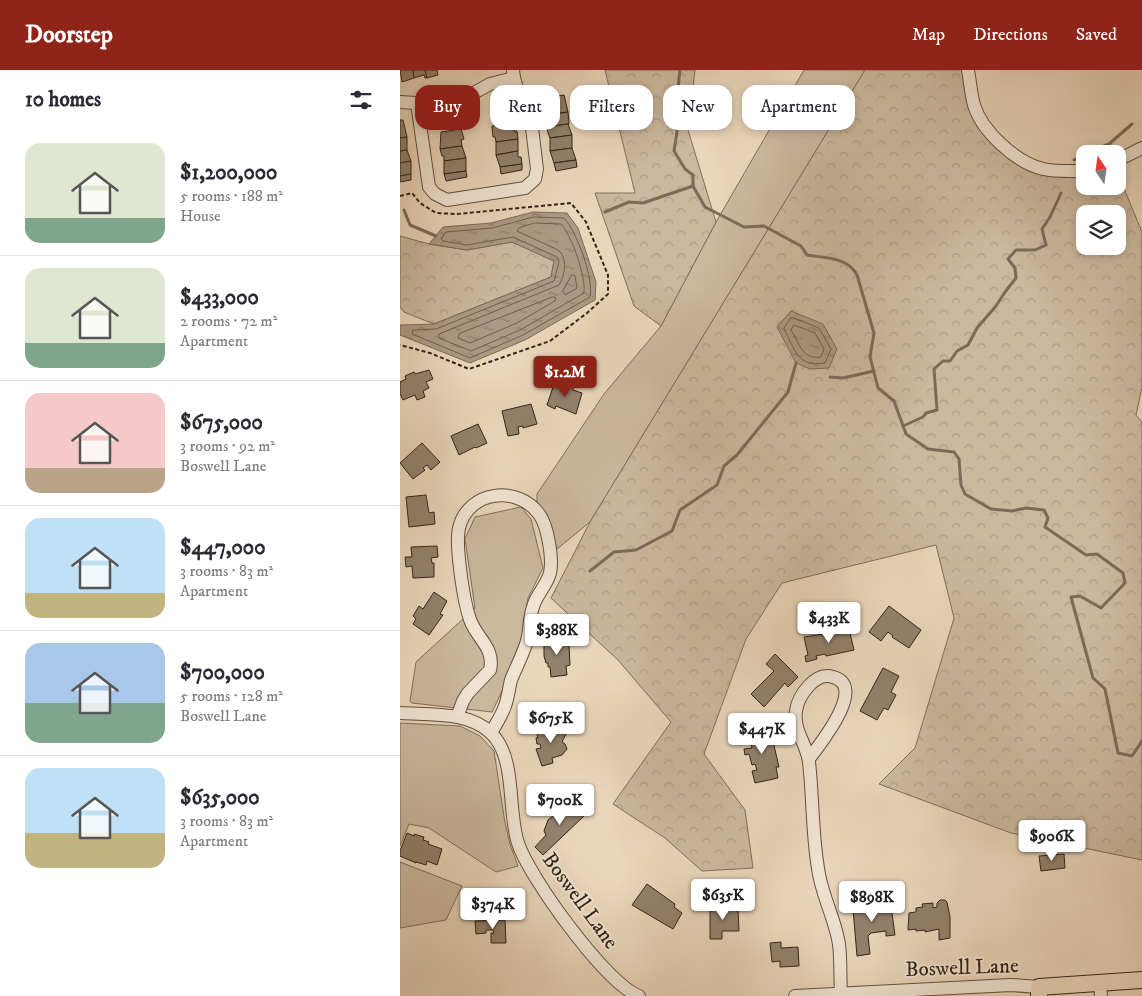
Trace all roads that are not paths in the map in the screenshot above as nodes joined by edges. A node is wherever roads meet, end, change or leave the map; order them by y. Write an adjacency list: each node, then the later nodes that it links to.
1 (968, 70): 9 (street)
2 (514, 74): 3 (street); 6 (street)
3 (480, 89)
4 (400, 102): 5 (street)
5 (415, 103)
6 (420, 130)
7 (1142, 148): 8 (street)
8 (1126, 156)
9 (1076, 171)
10 (400, 713): 11 (street, Boswell Lane)
11 (457, 717): 12 (street, Boswell Lane); 12 (street)
12 (491, 733): 18 (street, Boswell Lane)
13 (808, 759): 13 (street); 17 (street)
14 (1142, 980): 15 (main road)
15 (1100, 989): 16 (main road)
16 (1039, 992): 17 (street, Boswell Lane)
17 (841, 993): 19 (street, Boswell Lane)
18 (639, 996)
19 (795, 996)

